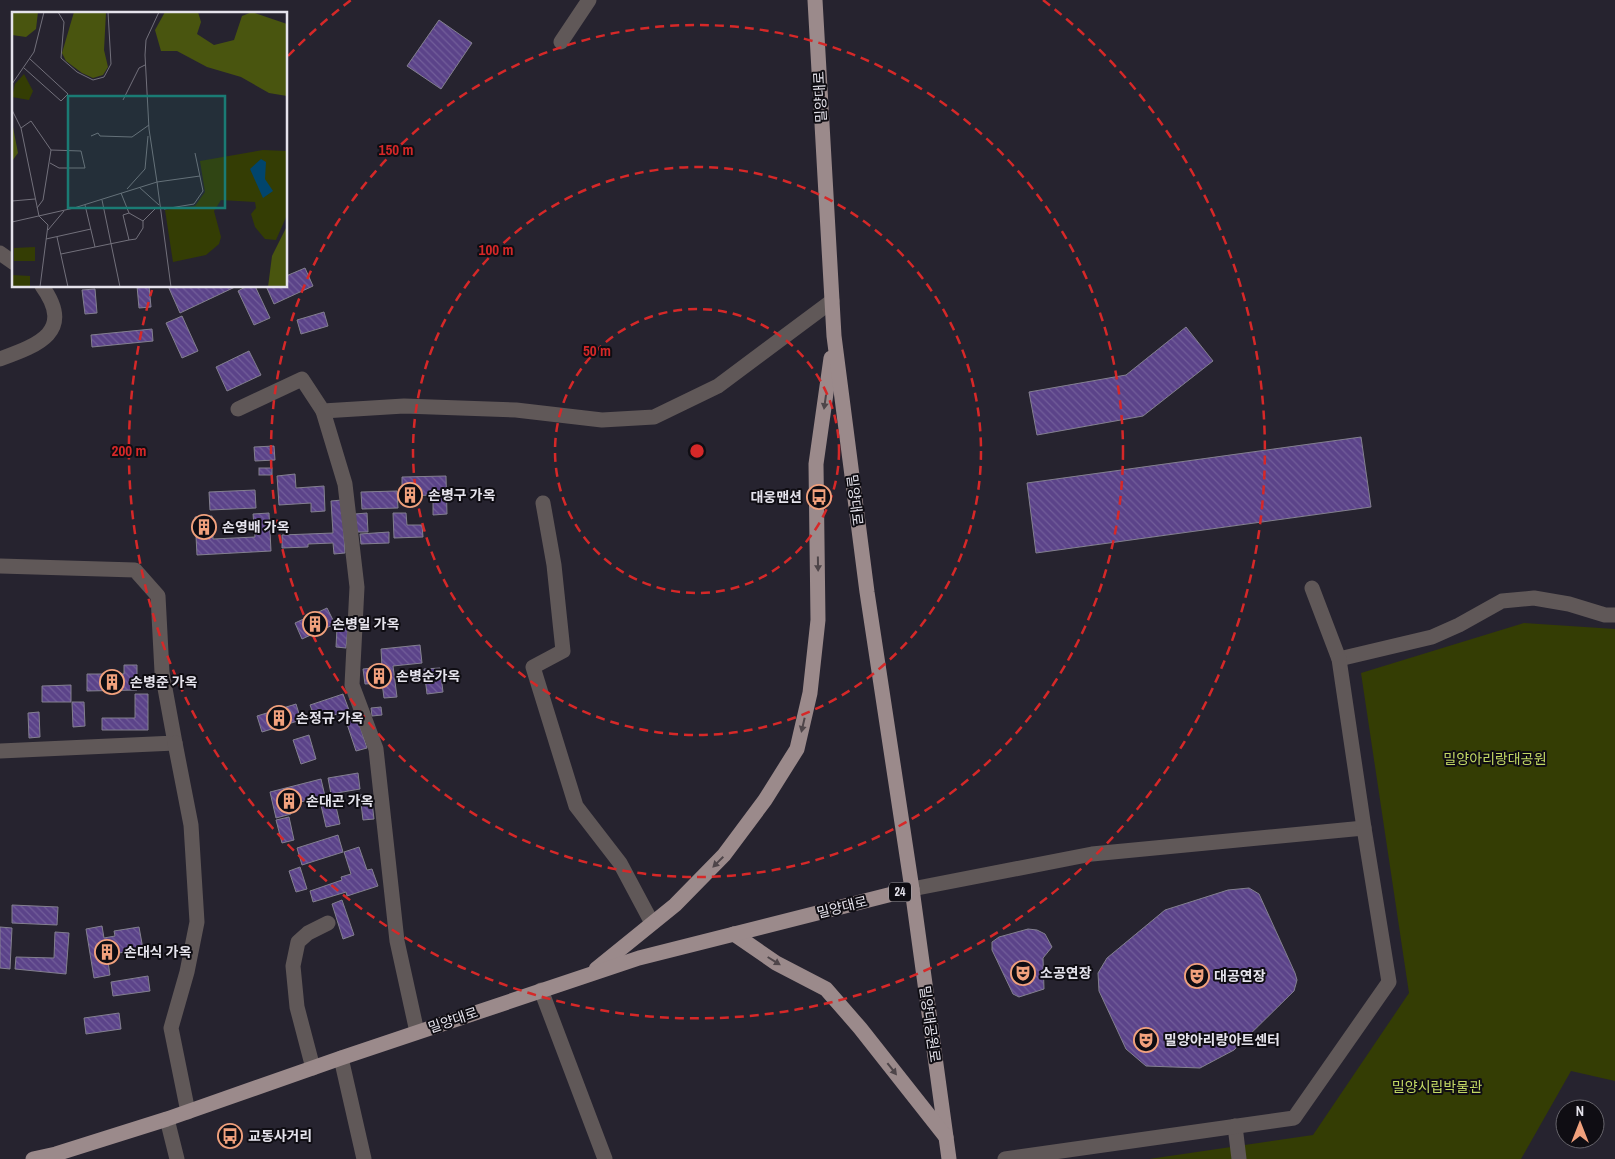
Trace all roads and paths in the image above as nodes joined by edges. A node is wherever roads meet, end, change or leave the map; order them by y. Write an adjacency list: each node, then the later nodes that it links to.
1 (589, 0): 3 (street)
2 (815, 0): 7 (main road, 밀양대로 / 24)
3 (561, 42)
4 (0, 253): 5 (street)
5 (12, 261)
6 (44, 288): 9 (street)
7 (832, 301): 8 (main road, 밀양대로 / 24); 11 (street)
8 (834, 336): 20 (main road, 밀양대로 / 24); 22 (main road, one-way to 22)
9 (0, 359)
10 (238, 409): 11 (street)
11 (322, 411): 26 (street)
12 (544, 503): 22 (street)
13 (0, 566): 17 (street)
14 (1312, 588): 16 (street)
15 (1615, 615): 16 (street)
16 (1339, 659): 19 (street)
17 (175, 743): 18 (street); 29 (street)
18 (0, 750)
19 (1364, 828): 20 (street); 31 (street)
20 (912, 889): 23 (main road, 밀양대로 / 24); 32 (main road, 밀양대공원로)
21 (328, 923): 28 (street)
22 (652, 924): 24 (main road)
23 (734, 934): 24 (main road, 밀양대로 / 24); 32 (main road, one-way to 32)
24 (589, 974): 25 (main road, 밀양대로 / 24)
25 (541, 990): 26 (main road, 밀양대로 / 24); 37 (street)
26 (417, 1032): 27 (main road, 밀양대로 / 24)
27 (340, 1058): 28 (main road, 밀양대로 / 24); 36 (street)
28 (314, 1068): 29 (main road, 밀양대로 / 24)
29 (188, 1112): 30 (main road, 밀양대로 / 24)
30 (167, 1119): 33 (main road, 밀양대로 / 24); 35 (street)
31 (1235, 1126): 39 (street); 40 (street)
32 (946, 1137): 38 (main road, 밀양대공원로)
33 (57, 1156): 34 (main road, 밀양대로 / 24)
34 (33, 1159)
35 (177, 1159)
36 (364, 1159)
37 (605, 1159)
38 (949, 1159)
39 (1005, 1159)
40 (1239, 1159)

